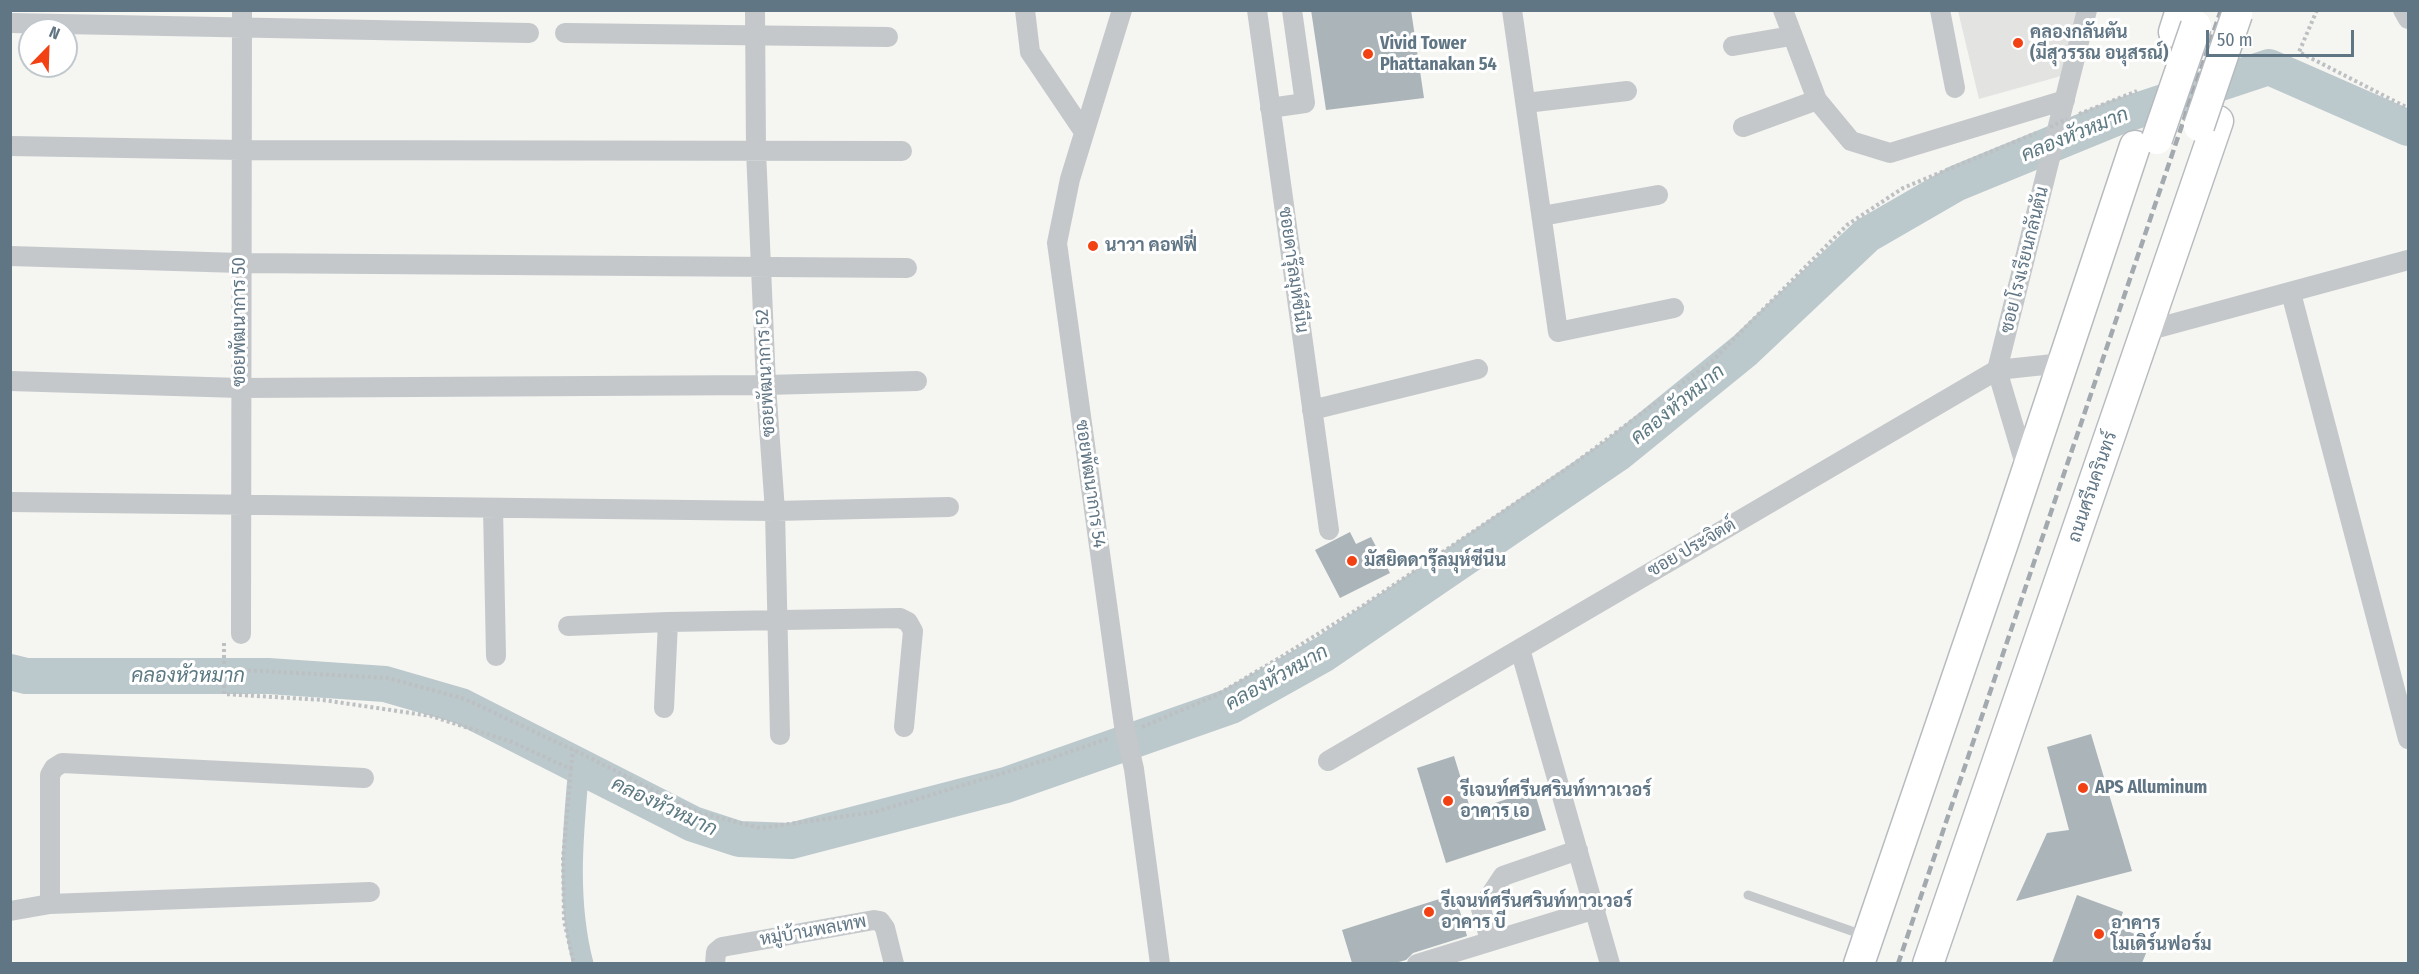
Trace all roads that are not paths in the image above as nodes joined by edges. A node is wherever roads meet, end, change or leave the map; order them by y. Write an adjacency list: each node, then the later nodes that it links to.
1 (755, 10): 18 (street, ซอยพัฒนาการ 52)
2 (1025, 10): 29 (street)
3 (1122, 10): 29 (street, ซอยพัฒนาการ 54)
4 (1257, 10): 27 (street, ซอยดารุ๊ลมุห์ซีนีน)
5 (1292, 10): 27 (street)
6 (1512, 10): 26 (street)
7 (1783, 10): 19 (street)
8 (1940, 10): 22 (street)
9 (2087, 10): 25 (street, ซอย โรงเรียนกลันตัน)
10 (2403, 10): 13 (street)
11 (2244, 12): 43 (main road, ถนนศรีนครินทร์)
12 (242, 19): 15 (street); 16 (street); 31 (street, ซอยพัฒนาการ 50)
13 (2409, 19)
14 (2188, 20): 44 (main road)
15 (10, 23)
16 (529, 33)
17 (565, 33): 18 (street)
18 (756, 36): 20 (street); 32 (street, ซอยพัฒนาการ 52)
19 (1791, 36): 21 (street); 24 (street)
20 (888, 37)
21 (1733, 46)
22 (1955, 88)
23 (1627, 91): 26 (street)
24 (1817, 100): 25 (street); 28 (street)
25 (2065, 100): 46 (street, ซอย โรงเรียนกลันตัน)
26 (1526, 103): 35 (street)
27 (1270, 108): 51 (street, ซอยดารุ๊ลมุห์ซีนีน)
28 (1743, 126)
29 (1084, 132): 81 (street, ซอยพัฒนาการ 54)
30 (10, 146): 31 (street)
31 (241, 150): 32 (street); 38 (street, ซอยพัฒนาการ 50)
32 (756, 150): 33 (street); 39 (street, ซอยพัฒนาการ 52)
33 (902, 151)
34 (1658, 195): 35 (street)
35 (1542, 216): 42 (street)
36 (10, 256): 38 (street)
37 (2409, 260): 41 (street)
38 (240, 263): 39 (street); 50 (street, ซอยพัฒนาการ 50)
39 (761, 267): 40 (street); 49 (street, ซอยพัฒนาการ 52)
40 (907, 268)
41 (2291, 293): 43 (street); 68 (street)
42 (1674, 308)
43 (2149, 321): 84 (main road, ถนนศรีนครินทร์)
44 (2064, 363): 46 (street, ซอย ประจิตต์); 52 (main road)
45 (1478, 369): 51 (street)
46 (1997, 370): 52 (street); 63 (street, ซอย ประจิตต์)
47 (10, 381): 50 (street)
48 (916, 381): 49 (street)
49 (766, 385): 50 (street); 57 (street, ซอยพัฒนาการ 52)
50 (240, 388): 54 (street, ซอยพัฒนาการ 50)
51 (1312, 410): 58 (street, ซอยดารุ๊ลมุห์ซีนีน)
52 (2027, 471): 78 (main road)
53 (10, 502): 54 (street)
54 (240, 505): 56 (street); 62 (street, ซอยพัฒนาการ 50)
55 (949, 507): 57 (street)
56 (493, 508): 57 (street); 64 (street)
57 (775, 511): 59 (street, ซอยพัฒนาการ 52)
58 (1329, 530)
59 (777, 620): 60 (street); 66 (street); 67 (street, ซอยพัฒนาการ 52)
60 (668, 621): 61 (street); 65 (street)
61 (568, 626)
62 (241, 634)
63 (1520, 649): 69 (street, ซอย ประจิตต์); 71 (street)
64 (496, 657)
65 (664, 708)
66 (904, 727)
67 (780, 735)
68 (2409, 739)
69 (1329, 761)
70 (364, 778): 74 (street)
71 (1578, 850): 75 (street); 77 (street)
72 (370, 892): 74 (street)
73 (1748, 896): 78 (lane)
74 (50, 904): 76 (street)
75 (1596, 909): 77 (street); 83 (street)
76 (10, 911)
77 (1490, 940): 82 (street)
78 (1864, 950)
79 (715, 963): 80 (street, หมู่บ้านพลเทพ)
80 (894, 963)
81 (1160, 963)
82 (1417, 963)
83 (1610, 963)
84 (1928, 963)

